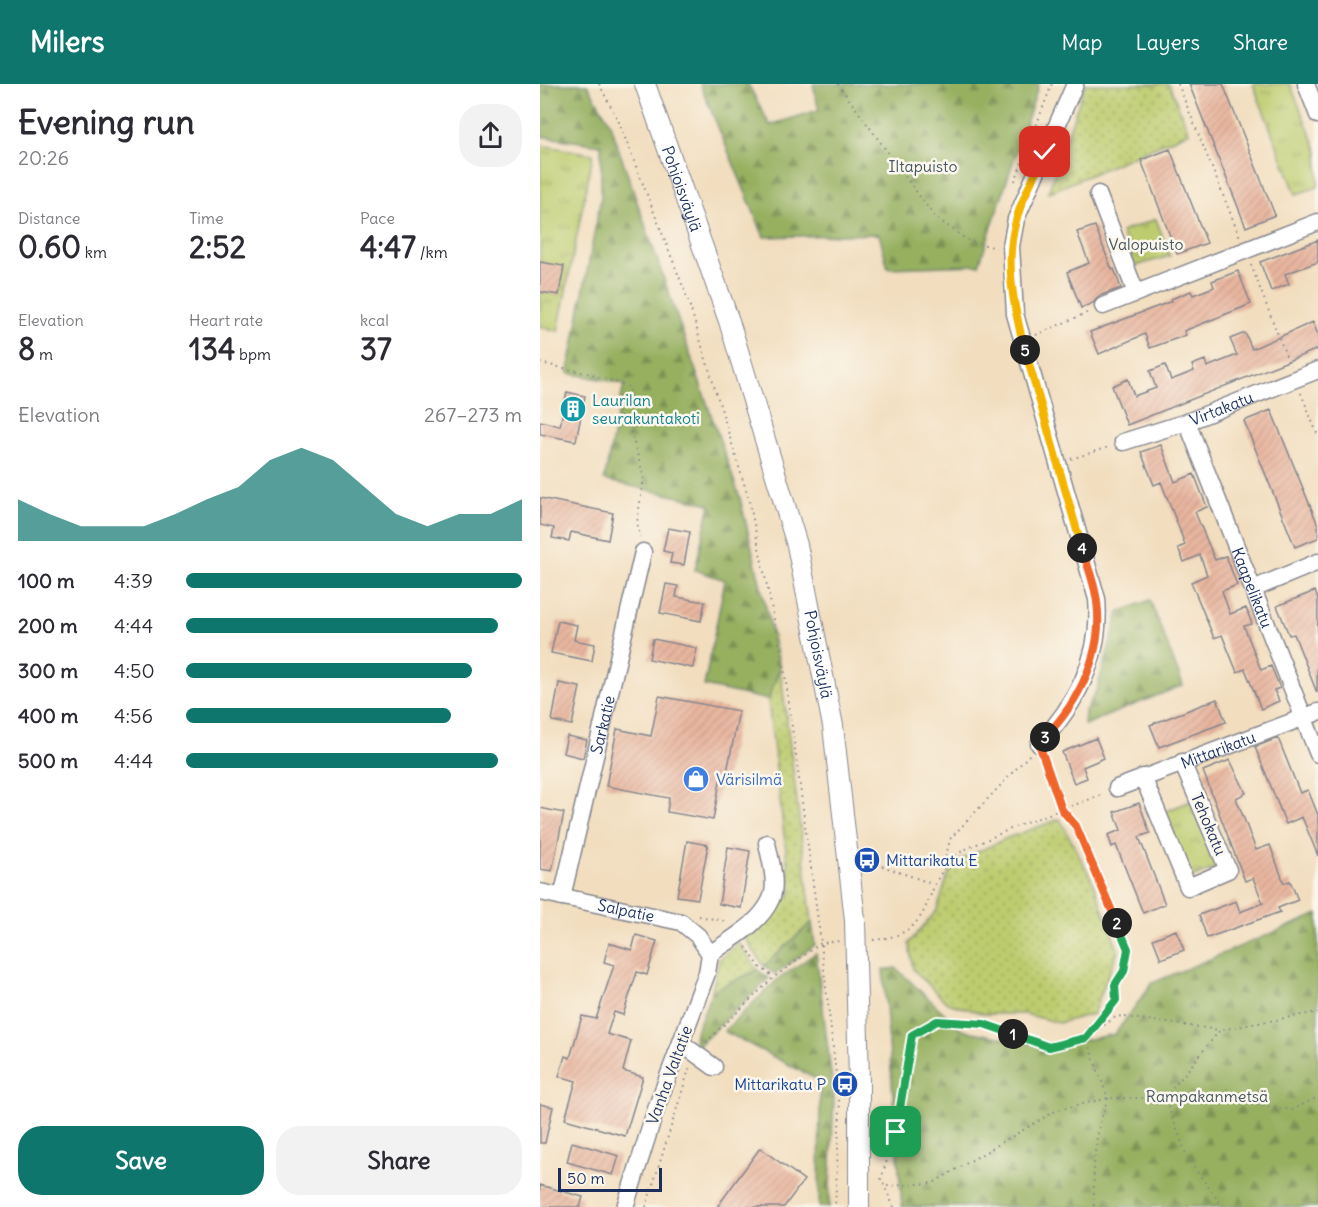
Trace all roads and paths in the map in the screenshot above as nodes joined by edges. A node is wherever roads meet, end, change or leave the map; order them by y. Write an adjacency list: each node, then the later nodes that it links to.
1 (599, 84): 50 (path)
2 (635, 84): 8 (main road, Pohjoisväylä)
3 (645, 84): 8 (main road, Pohjoisväylä)
4 (838, 84): 11 (path)
5 (1075, 84): 14 (street)
6 (1306, 84): 7 (street)
7 (1318, 115)
8 (658, 123): 31 (main road, Pohjoisväylä)
9 (1098, 194): 12 (street)
10 (1318, 222): 12 (street)
11 (996, 248)
12 (1136, 293): 13 (street)
13 (1103, 306): 14 (path)
14 (1023, 340): 19 (street)
15 (540, 363): 20 (path)
16 (1318, 370): 17 (street, Virtakatu)
17 (1187, 422): 18 (street, Virtakatu); 22 (street, Kaapelikatu)
18 (1123, 442): 19 (path)
19 (1058, 463): 24 (street)
20 (643, 552): 35 (street, Sarkatie)
21 (1318, 562): 22 (street)
22 (1253, 589): 23 (street, Kaapelikatu)
23 (1311, 715): 25 (street, Kaapelikatu); 26 (street, Mittarikatu)
24 (1039, 744): 29 (path); 32 (path)
25 (1318, 754)
26 (1182, 762): 27 (street, Mittarikatu); 27 (street, Tehokatu)
27 (1143, 777): 28 (street, Mittarikatu)
28 (1117, 788): 29 (path)
29 (1062, 810): 32 (path); 42 (path)
30 (767, 843): 36 (street)
31 (850, 860): 33 (path); 51 (main road, Pohjoisväylä)
32 (943, 868): 33 (path)
33 (933, 884): 37 (path)
34 (540, 892): 35 (street, Salpatie)
35 (562, 897): 38 (street, Salpatie)
36 (738, 935): 38 (street); 39 (path)
37 (866, 940)
38 (707, 950): 43 (street, Vanha Valtatie)
39 (774, 977)
40 (1318, 1012): 41 (path)
41 (1220, 1030): 42 (path); 47 (path)
42 (1086, 1038): 46 (path); 48 (path)
43 (681, 1043): 44 (street); 49 (street, Vanha Valtatie)
44 (714, 1067)
45 (1318, 1097): 47 (path)
46 (1108, 1098): 47 (path); 48 (path); 53 (path)
47 (1165, 1098): 54 (path)
48 (887, 1186): 52 (path)
49 (625, 1207)
50 (835, 1207)
51 (859, 1207)
52 (894, 1207)
53 (1094, 1207)
54 (1222, 1207)

